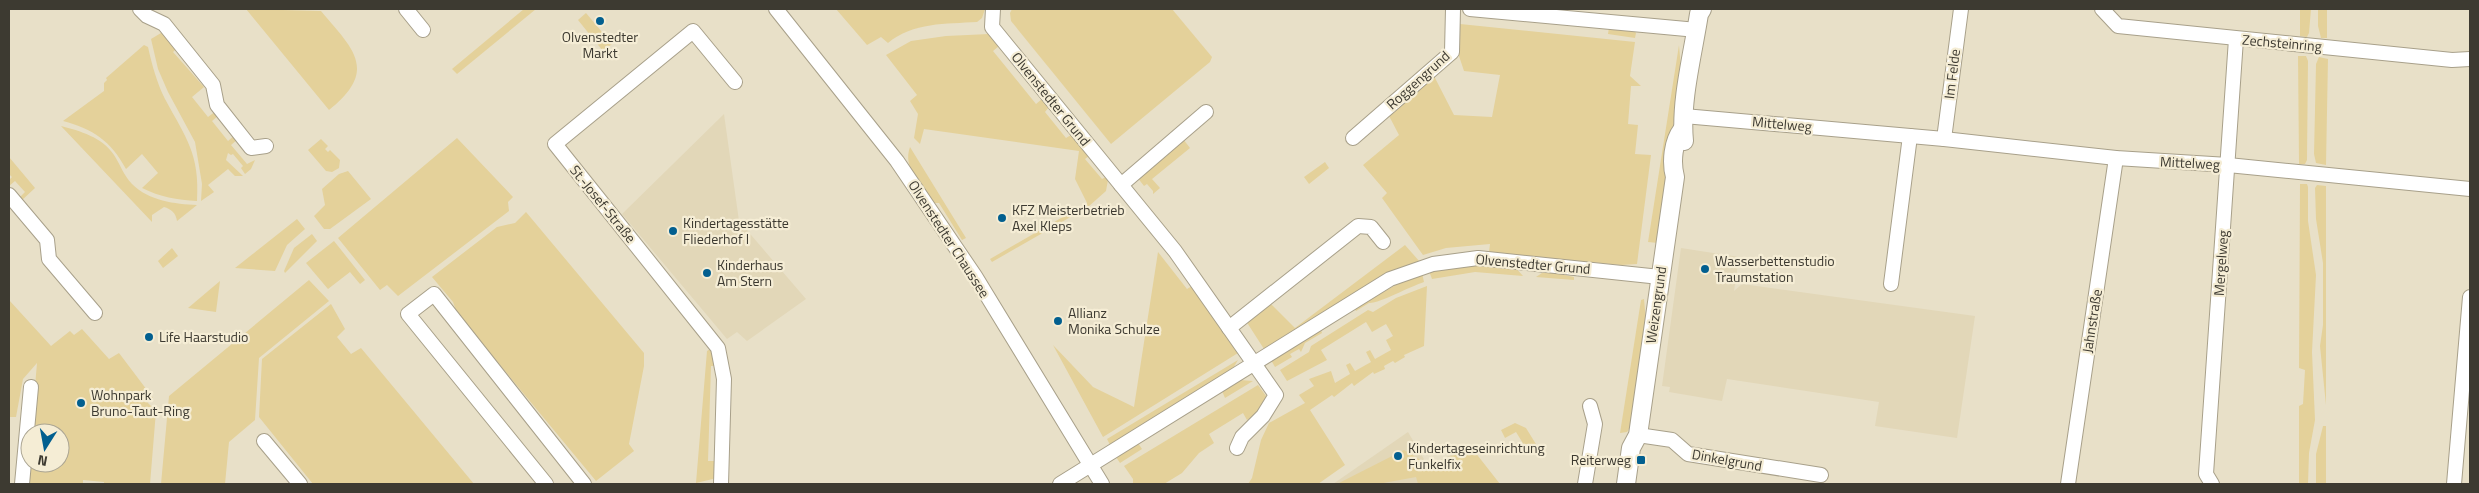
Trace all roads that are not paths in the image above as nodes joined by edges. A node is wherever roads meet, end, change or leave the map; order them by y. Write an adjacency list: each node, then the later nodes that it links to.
1 (140, 9): 19 (street)
2 (406, 9): 10 (street)
3 (993, 9): 22 (street, Olvenstedter Grund)
4 (1453, 9): 17 (street, Roggengrund)
5 (1470, 9): 9 (street)
6 (1961, 9): 18 (street, Im Felde)
7 (2102, 9): 11 (street, Zechsteinring)
8 (777, 10): 37 (street, Olvenstedter Chaussee)
9 (1699, 15): 15 (main road, Weizengrund)
10 (423, 30)
11 (2236, 39): 12 (street, Zechsteinring); 21 (street, Mergelweg)
12 (2470, 59)
13 (735, 82): 43 (street, St.-Josef-Straße)
14 (1206, 112): 22 (street)
15 (1683, 123): 16 (street, Mittelweg); 26 (main road, Weizengrund)
16 (1910, 136): 18 (street, Mittelweg); 27 (street)
17 (1353, 138)
18 (1944, 139): 20 (street, Mittelweg)
19 (266, 146)
20 (2116, 158): 21 (street, Mittelweg); 49 (street, Jahnstraße)
21 (2228, 165): 23 (street, Mittelweg); 50 (street, Mergelweg)
22 (1122, 185): 30 (street, Olvenstedter Grund)
23 (2470, 189)
24 (9, 195): 29 (street)
25 (1383, 242): 30 (street)
26 (1660, 277): 31 (street, Olvenstedter Grund); 34 (main road, Weizengrund)
27 (1891, 284)
28 (2470, 297): 51 (street)
29 (95, 313)
30 (1229, 328): 31 (street, Olvenstedter Grund)
31 (1253, 363): 36 (street, Olvenstedter Grund); 37 (street, Olvenstedter Grund)
32 (31, 387): 39 (street)
33 (1590, 406): 46 (street)
34 (1638, 434): 38 (street, Dinkelgrund); 47 (main road, Weizengrund); 48 (main road, Weizengrund)
35 (264, 441): 40 (street)
36 (1237, 448)
37 (1090, 466): 44 (street); 45 (street, Olvenstedter Chaussee)
38 (1821, 475)
39 (22, 484)
40 (300, 484)
41 (546, 484): 42 (street)
42 (584, 484)
43 (721, 484)
44 (1060, 484)
45 (1102, 484)
46 (1586, 484)
47 (1626, 484)
48 (1638, 484)
49 (2068, 484)
50 (2212, 484)
51 (2454, 484)

